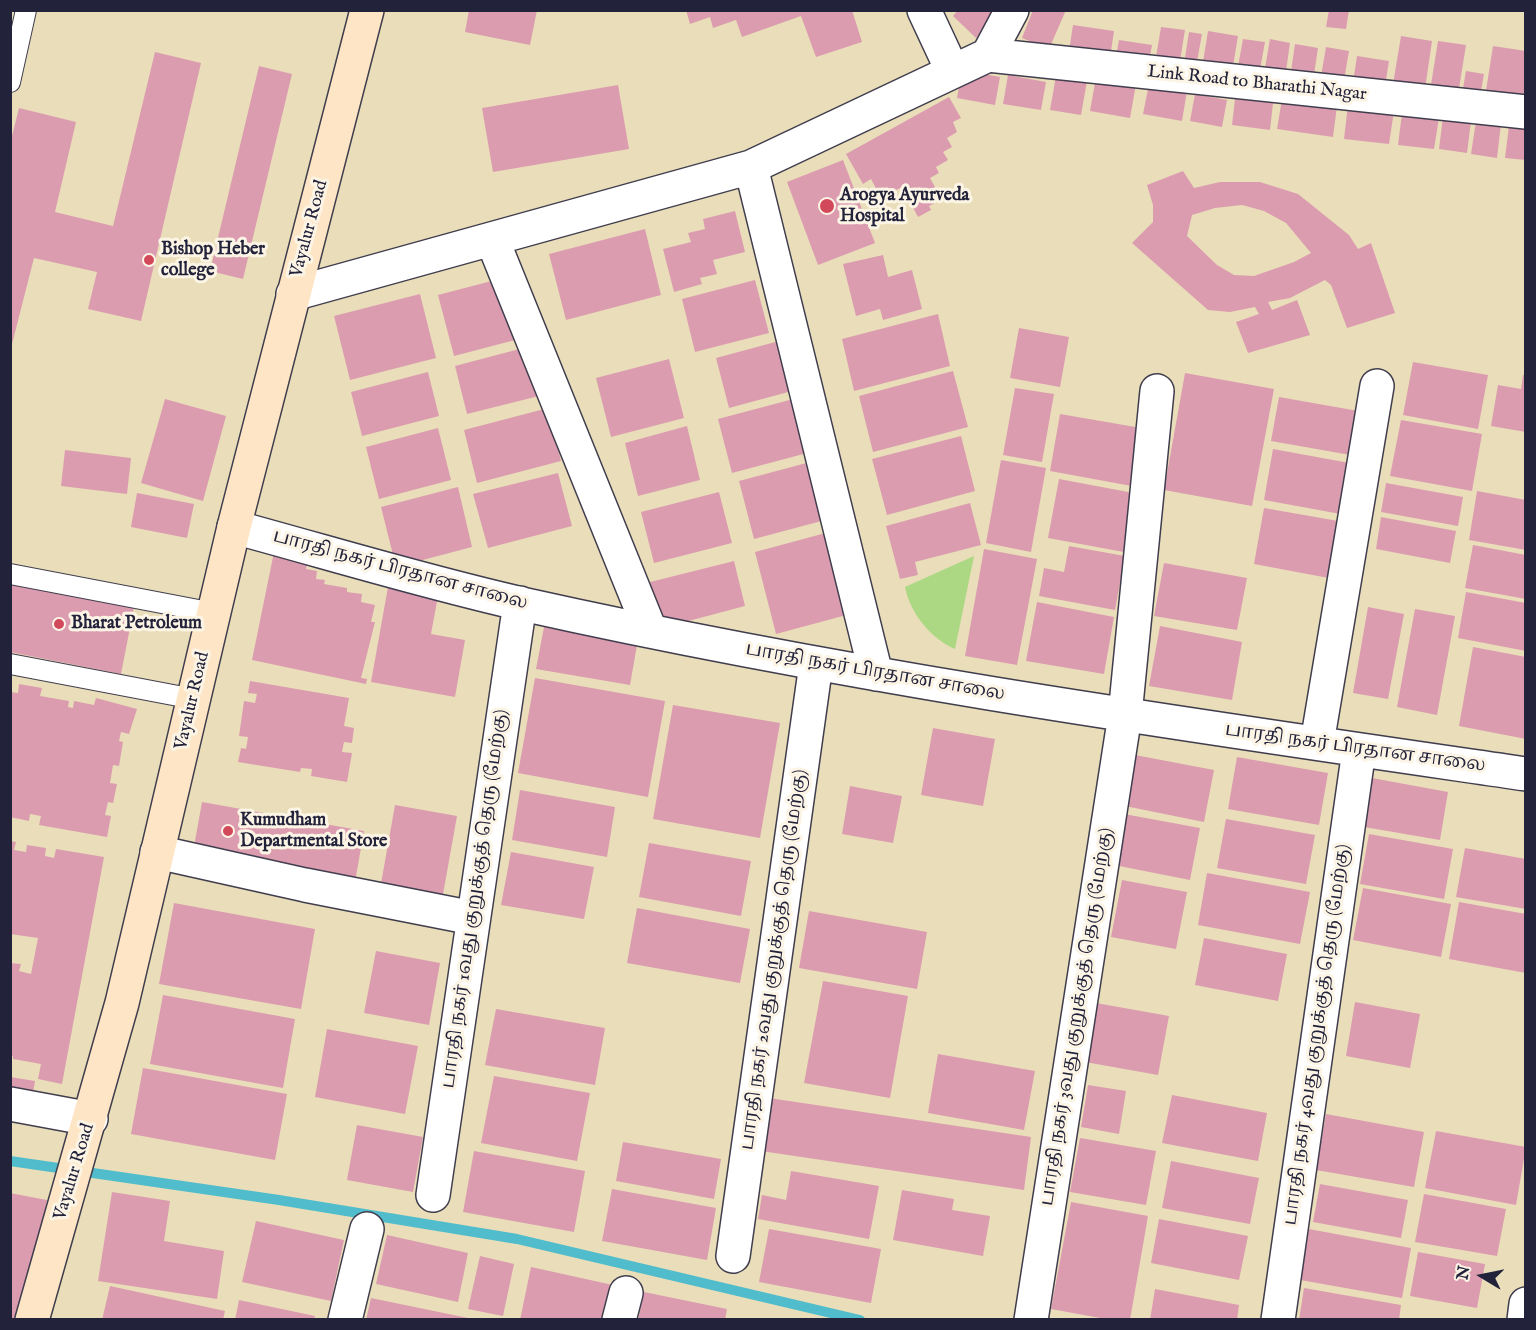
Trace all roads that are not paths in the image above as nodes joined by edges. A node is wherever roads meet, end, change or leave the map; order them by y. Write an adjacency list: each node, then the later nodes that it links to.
1 (26, 10): 7 (lane)
2 (367, 10): 11 (main road, Vayalur Road)
3 (924, 10): 6 (street)
4 (1012, 10): 5 (street)
5 (988, 55): 6 (street); 8 (street, Link Road to Bharathi Nagar)
6 (952, 70): 9 (street)
7 (10, 82)
8 (1526, 112)
9 (751, 167): 10 (street); 21 (street)
10 (492, 239): 11 (street); 18 (street)
11 (293, 294): 14 (main road, Vayalur Road)
12 (1377, 386): 24 (street)
13 (1157, 391): 23 (street, பாரதி நகர் 3வது குறுக்குத் தெரு (மேற்கு))
14 (234, 527): 16 (street, பாரதி நகர் பிரதான சாலை); 17 (main road, Vayalur Road)
15 (10, 574): 17 (lane)
16 (520, 603): 18 (street, பாரதி நகர் பிரதான சாலை); 28 (street, பாரதி நகர் 1வது குறுக்குத் தெரு (மேற்கு))
17 (214, 613): 22 (main road, Vayalur Road)
18 (650, 630): 20 (street, பாரதி நகர் பிரதான சாலை)
19 (10, 664): 22 (lane)
20 (816, 664): 21 (street, பாரதி நகர் பிரதான சாலை); 33 (street, பாரதி நகர் 2வது குறுக்குத் தெரு (மேற்கு))
21 (876, 674): 23 (street, பாரதி நகர் பிரதான சாலை)
22 (194, 699): 27 (main road, Vayalur Road)
23 (1125, 715): 24 (street, பாரதி நகர் பிரதான சாலை); 37 (street, பாரதி நகர் 3வது குறுக்குத் தெரு (மேற்கு))
24 (1317, 743): 25 (street, பாரதி நகர் பிரதான சாலை)
25 (1359, 750): 26 (street, பாரதி நகர் பிரதான சாலை); 38 (street, பாரதி நகர் 4வது குறுக்குத் தெரு (மேற்கு))
26 (1526, 774)
27 (157, 852): 28 (street); 30 (main road, Vayalur Road)
28 (472, 918): 31 (street, பாரதி நகர் 1வது குறுக்குத் தெரு (மேற்கு))
29 (10, 1104): 30 (street)
30 (89, 1126): 35 (main road, Vayalur Road)
31 (432, 1195)
32 (367, 1229): 36 (street)
33 (733, 1256)
34 (1526, 1304): 39 (street)
35 (32, 1320)
36 (345, 1320)
37 (1031, 1320)
38 (1278, 1320)
39 (1524, 1320)

